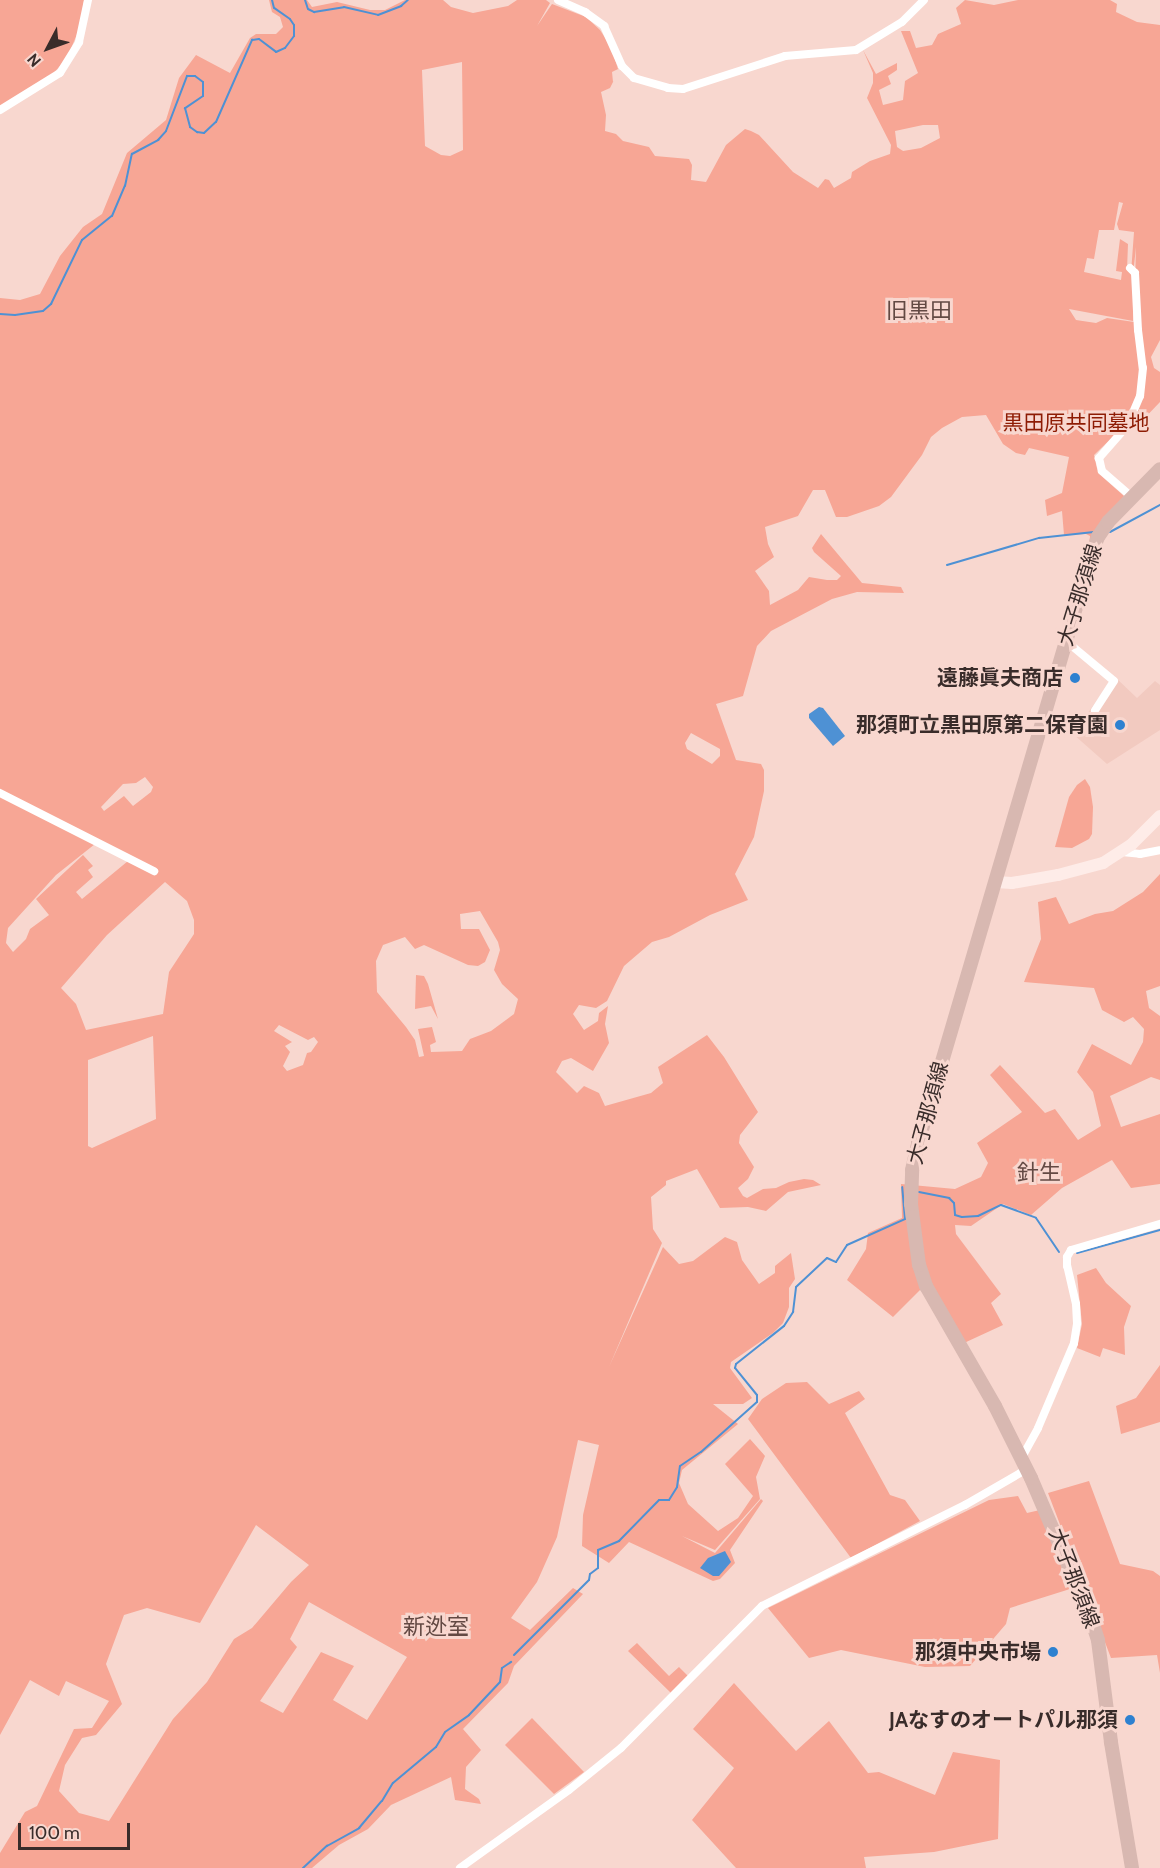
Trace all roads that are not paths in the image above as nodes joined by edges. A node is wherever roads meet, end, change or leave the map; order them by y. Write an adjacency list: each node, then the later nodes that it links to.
1 (88, 0): 4 (street)
2 (558, 0): 3 (street)
3 (924, 0)
4 (0, 110)
5 (1130, 268): 7 (street)
6 (1160, 468): 7 (main road, 大子那須線)
7 (1132, 497): 8 (main road, 大子那須線)
8 (1066, 641): 9 (street); 15 (main road, 大子那須線)
9 (1095, 710)
10 (0, 793): 14 (street)
11 (1160, 816): 13 (street)
12 (1160, 850): 13 (street)
13 (1122, 852): 15 (street)
14 (154, 871)
15 (995, 882): 17 (main road, 大子那須線)
16 (1160, 1224): 17 (street)
17 (1024, 1464): 18 (street); 19 (main road, 大子那須線)
18 (460, 1868)
19 (1132, 1868)

